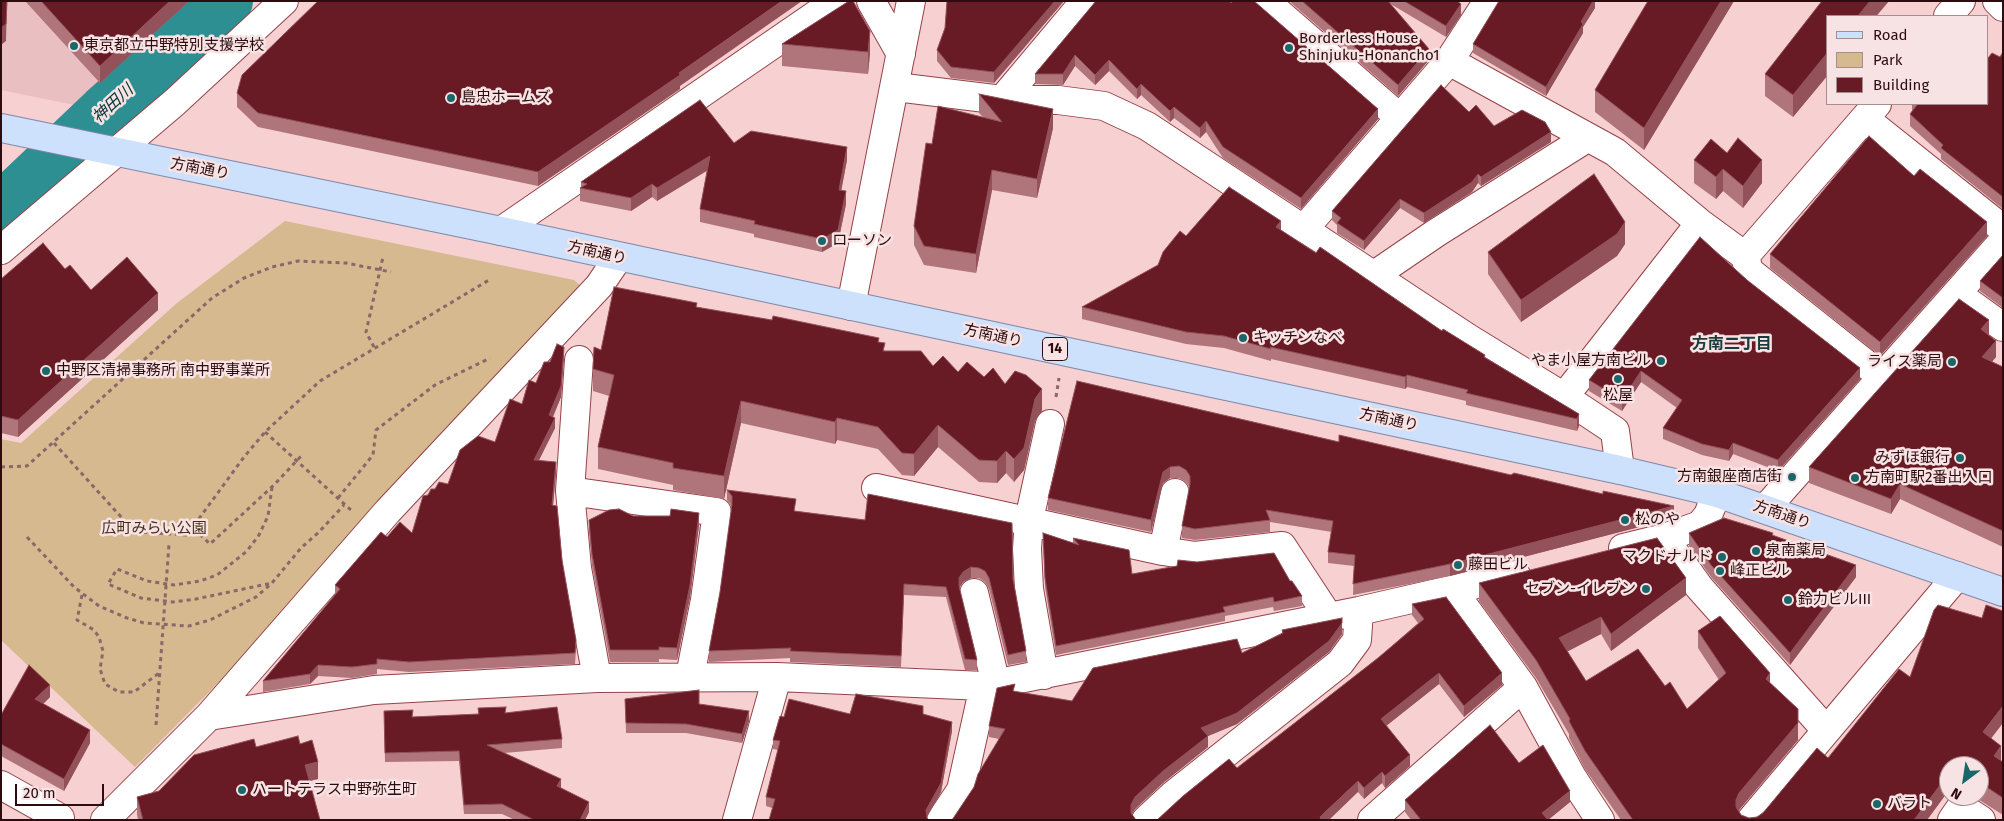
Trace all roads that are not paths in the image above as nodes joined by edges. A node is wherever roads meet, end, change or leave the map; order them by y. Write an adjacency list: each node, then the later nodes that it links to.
1 (284, 1): 20 (street)
2 (836, 1): 24 (street)
3 (871, 1): 12 (street)
4 (912, 1): 12 (street)
5 (1085, 1): 15 (street)
6 (1265, 1): 17 (street)
7 (1488, 1): 13 (street)
8 (1960, 1): 11 (street)
9 (1996, 1): 10 (street)
10 (2003, 7)
11 (1949, 15)
12 (901, 54): 14 (street)
13 (1449, 61): 17 (street); 19 (street)
14 (896, 88): 15 (street); 31 (street)
15 (1002, 100): 23 (street)
16 (1871, 111): 22 (street); 27 (street)
17 (1399, 117): 23 (street)
18 (1, 128): 20 (main road, 方南通り / 14)
19 (1587, 138): 21 (street); 29 (street)
20 (106, 151): 24 (main road, 方南通り / 14); 26 (street)
21 (1700, 224): 27 (street); 35 (street)
22 (2003, 229)
23 (1303, 230): 29 (street)
24 (501, 231): 28 (main road, 方南通り / 14)
25 (2003, 241): 30 (street)
26 (1, 250)
27 (1745, 256): 34 (street)
28 (618, 258): 31 (main road, 方南通り / 14); 60 (street)
29 (1373, 276): 35 (street)
30 (1957, 294): 32 (street); 34 (street)
31 (851, 306): 37 (main road, 方南通り / 14)
32 (2003, 327)
33 (579, 360): 39 (street)
34 (1880, 376): 42 (street)
35 (1564, 397): 37 (street)
36 (1050, 424): 43 (street)
37 (1620, 470): 41 (main road, 方南通り / 14)
38 (876, 488): 43 (street)
39 (570, 491): 55 (street); 57 (street)
40 (1175, 493): 45 (street)
41 (1717, 493): 42 (main road, 方南通り / 14); 44 (street)
42 (1765, 509): 48 (main road, 方南通り / 14)
43 (1029, 520): 45 (street); 54 (street)
44 (1664, 538): 46 (street); 61 (street)
45 (1163, 551): 53 (street)
46 (1597, 555)
47 (1539, 570): 49 (street)
48 (1957, 576): 50 (main road, 方南通り / 14); 61 (street)
49 (1453, 592): 52 (street); 59 (street)
50 (2003, 592)
51 (974, 593): 58 (street)
52 (1359, 611): 53 (street); 67 (street)
53 (1328, 616): 54 (street)
54 (1044, 675): 58 (street)
55 (690, 676): 56 (street); 57 (street)
56 (777, 677): 58 (street); 65 (street)
57 (597, 678): 60 (street)
58 (990, 685): 66 (street)
59 (1523, 687): 68 (street); 69 (street)
60 (209, 716): 64 (street)
61 (1826, 730): 70 (street)
62 (2, 787): 63 (street)
63 (60, 818)
64 (104, 820)
65 (737, 820)
66 (941, 820)
67 (1146, 820)
68 (1372, 820)
69 (1600, 820)
70 (1750, 820)
71 (1952, 820): 72 (street)
72 (1981, 820)

